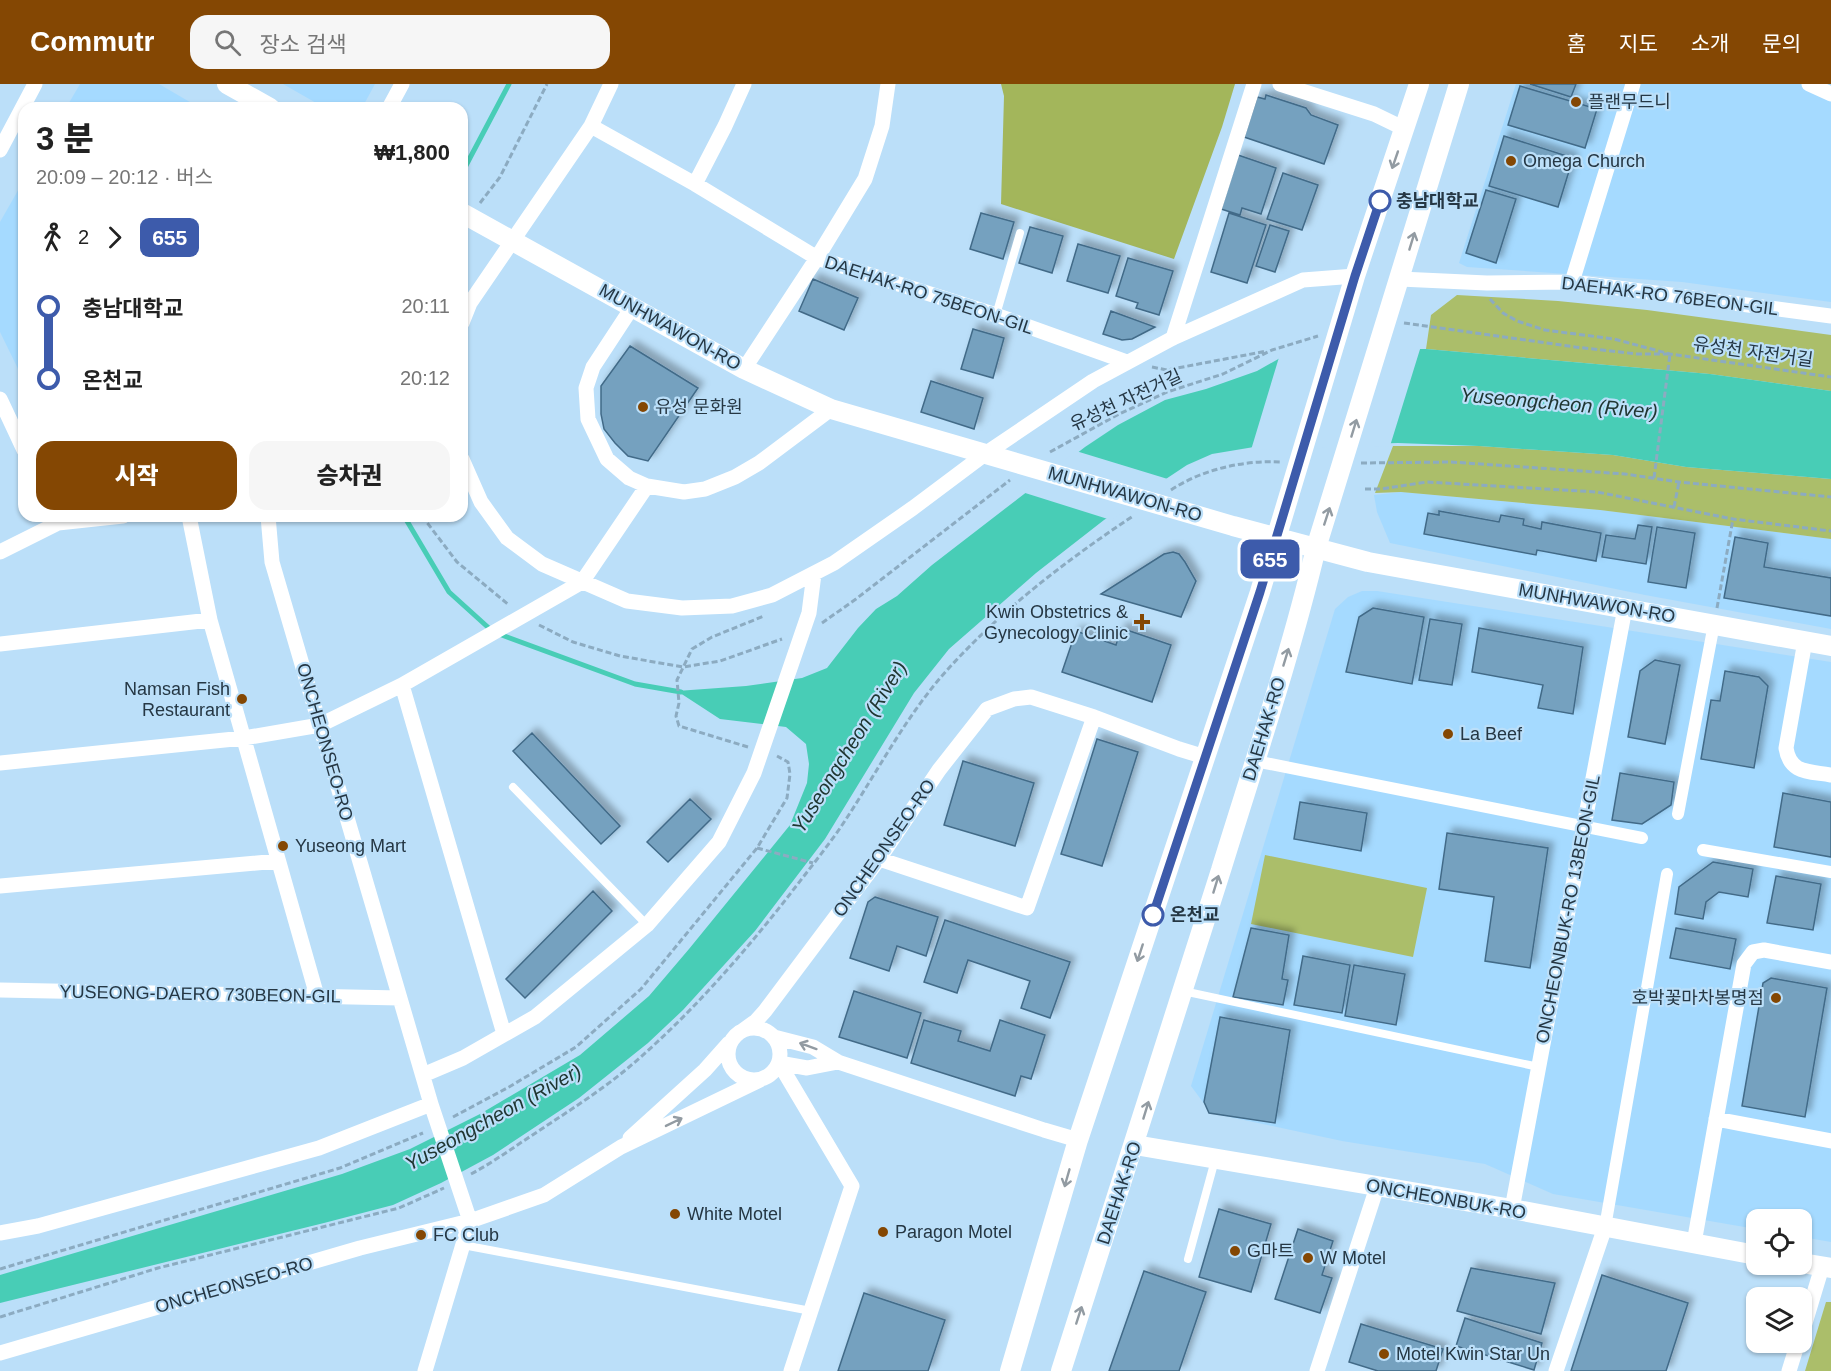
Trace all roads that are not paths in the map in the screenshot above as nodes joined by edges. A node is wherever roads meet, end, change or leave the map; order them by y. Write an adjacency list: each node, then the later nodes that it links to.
1 (35, 84): 14 (street)
2 (227, 84): 15 (street)
3 (402, 84): 16 (street)
4 (611, 84): 18 (street)
5 (744, 84): 21 (street)
6 (888, 84): 25 (street)
7 (1254, 84): 33 (street)
8 (1280, 84): 19 (street)
9 (1419, 84): 19 (street)
10 (1459, 84): 27 (street, DAEHAK-RO, one-way to 10)
11 (1633, 84): 28 (street)
12 (1809, 84): 13 (street)
13 (1831, 94)
14 (25, 102)
15 (259, 102)
16 (392, 102)
17 (18, 116): 20 (street)
18 (591, 126): 21 (street, DAEHAK-RO 75BEON-GIL); 24 (street)
19 (1405, 129): 26 (street, one-way to 26)
20 (0, 150)
21 (695, 184): 25 (street, DAEHAK-RO 75BEON-GIL)
22 (474, 216): 24 (street, MUNHWAWON-RO)
23 (1020, 233): 31 (lane)
24 (514, 240): 29 (street, MUNHWAWON-RO); 30 (street)
25 (817, 258): 31 (street, DAEHAK-RO 75BEON-GIL); 35 (street)
26 (1355, 276): 33 (street); 45 (street)
27 (1400, 279): 28 (street, DAEHAK-RO 76BEON-GIL); 46 (street, DAEHAK-RO, one-way to 27)
28 (1572, 282): 32 (street, DAEHAK-RO 76BEON-GIL)
29 (633, 306): 35 (street, MUNHWAWON-RO); 41 (street)
30 (468, 308)
31 (996, 315): 34 (street, DAEHAK-RO 75BEON-GIL)
32 (1831, 316)
33 (1173, 338): 34 (street)
34 (1127, 362): 39 (street)
35 (744, 369): 37 (street, MUNHWAWON-RO)
36 (0, 399): 38 (street)
37 (831, 409): 39 (street, MUNHWAWON-RO); 41 (street)
38 (17, 419)
39 (985, 454): 45 (street, MUNHWAWON-RO); 48 (street)
40 (468, 473): 49 (street)
41 (647, 486): 49 (street)
42 (51, 522): 47 (street)
43 (190, 522): 51 (street)
44 (269, 522): 58 (street, ONCHEONSEO-RO)
45 (1276, 538): 46 (street, MUNHWAWON-RO); 60 (street)
46 (1316, 548): 50 (street, MUNHWAWON-RO); 61 (street, DAEHAK-RO, one-way to 46)
47 (0, 552)
48 (814, 574): 49 (street); 74 (street)
49 (582, 582): 56 (street)
50 (1625, 609): 52 (street, MUNHWAWON-RO); 66 (street, ONCHEONBUK-RO 13BEON-GIL)
51 (210, 620): 54 (street); 59 (street)
52 (1714, 624): 53 (street, MUNHWAWON-RO); 65 (street)
53 (1805, 641): 55 (street, MUNHWAWON-RO); 63 (street)
54 (0, 644)
55 (1831, 646)
56 (402, 685): 58 (street); 82 (street)
57 (1094, 717): 60 (street); 69 (street, ONCHEONSEO-RO); 69 (street)
58 (320, 725): 59 (street); 79 (street, ONCHEONSEO-RO)
59 (244, 738): 62 (street); 70 (street)
60 (1205, 757): 92 (street, one-way to 92)
61 (1255, 760): 66 (street); 77 (street, DAEHAK-RO, one-way to 61)
62 (0, 763)
63 (1831, 775)
64 (513, 787): 74 (lane)
65 (1678, 814)
66 (1584, 827): 67 (street); 87 (street, ONCHEONBUK-RO 13BEON-GIL)
67 (1642, 838)
68 (1703, 850): 71 (street)
69 (879, 859): 80 (street, ONCHEONSEO-RO)
70 (278, 861): 73 (street); 78 (street)
71 (1831, 873)
72 (1667, 874): 100 (street)
73 (0, 886)
74 (647, 926): 82 (street)
75 (1831, 962): 91 (street)
76 (0, 990): 78 (street, YUSEONG-DAERO 730BEON-GIL)
77 (1183, 991): 87 (lane); 94 (street, DAEHAK-RO, one-way to 77)
78 (317, 996): 79 (street, YUSEONG-DAERO 730BEON-GIL)
79 (400, 998): 88 (street, ONCHEONSEO-RO)
80 (765, 1011): 81 (street, ONCHEONSEO-RO); 83 (street)
81 (742, 1030): 83 (street); 84 (street)
82 (504, 1034): 88 (street)
83 (771, 1034): 85 (street, one-way to 83); 86 (street)
84 (730, 1042): 89 (street); 95 (street)
85 (838, 1062): 86 (street); 92 (street)
86 (779, 1063): 89 (street); 109 (street)
87 (1539, 1067): 98 (street, ONCHEONBUK-RO 13BEON-GIL)
88 (423, 1075): 90 (street, ONCHEONSEO-RO)
89 (760, 1080): 95 (street, ONCHEONSEO-RO, one-way to 89)
90 (431, 1104): 99 (street, ONCHEONSEO-RO); 101 (street)
91 (1716, 1119): 93 (street); 102 (street)
92 (1078, 1140): 114 (street, one-way to 114)
93 (1831, 1141)
94 (1135, 1145): 96 (street, ONCHEONBUK-RO); 115 (street, DAEHAK-RO, one-way to 94)
95 (621, 1147): 99 (street, ONCHEONSEO-RO)
96 (1215, 1159): 97 (street, ONCHEONBUK-RO); 105 (lane)
97 (1377, 1187): 98 (street, ONCHEONBUK-RO); 116 (street)
98 (1512, 1209): 100 (street, ONCHEONBUK-RO)
99 (470, 1221): 103 (street); 110 (street, ONCHEONSEO-RO)
100 (1605, 1227): 102 (street, ONCHEONBUK-RO); 117 (street)
101 (0, 1233)
102 (1694, 1243): 104 (street, ONCHEONBUK-RO)
103 (464, 1245): 109 (lane); 112 (street)
104 (1746, 1253)
105 (1188, 1259)
106 (1812, 1265): 107 (street)
107 (1827, 1268): 108 (street)
108 (1812, 1307)
109 (811, 1311): 113 (street)
110 (0, 1353)
111 (1795, 1353): 118 (street)
112 (425, 1371)
113 (791, 1371)
114 (1010, 1371)
115 (1061, 1371)
116 (1317, 1371)
117 (1556, 1371)
118 (1789, 1371)

